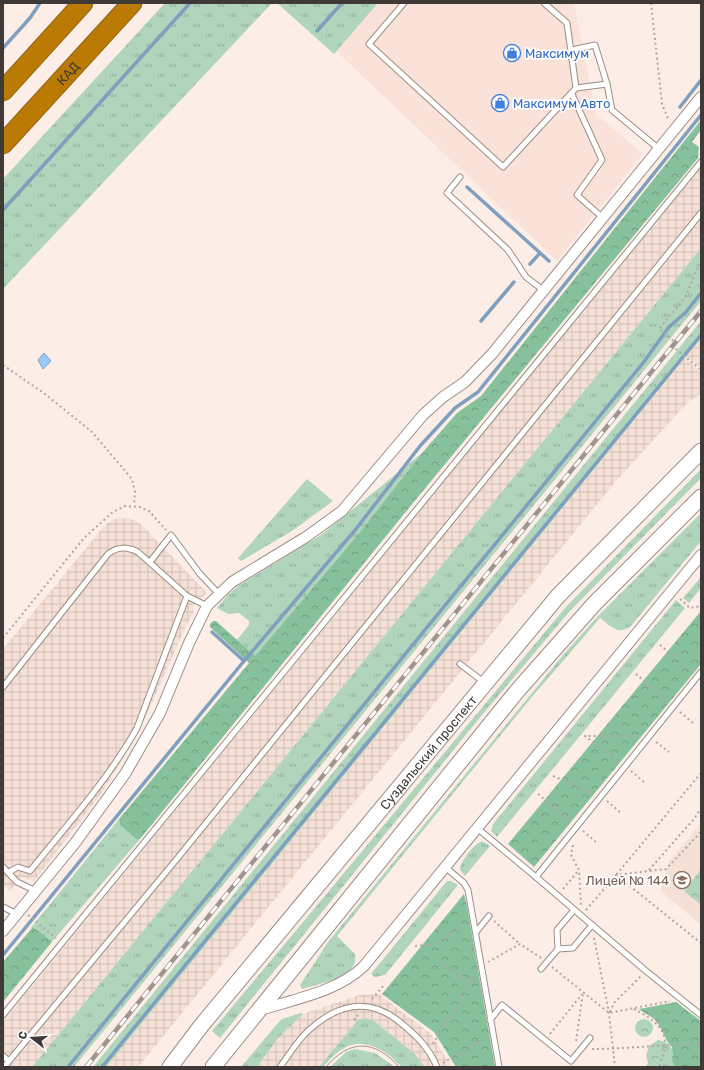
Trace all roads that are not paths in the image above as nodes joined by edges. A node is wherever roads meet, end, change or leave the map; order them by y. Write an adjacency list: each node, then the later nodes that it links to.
1 (83, 3): 8 (highway)
2 (132, 3): 11 (highway, КАД)
3 (404, 3): 9 (lane)
4 (544, 3): 5 (lane)
5 (572, 50): 6 (lane); 7 (lane)
6 (607, 84): 7 (lane); 12 (lane)
7 (576, 88): 9 (lane)
8 (3, 91)
9 (572, 94): 16 (lane)
10 (701, 96): 12 (street)
11 (3, 144)
12 (659, 149): 16 (street)
13 (701, 162): 45 (lane)
14 (460, 177): 17 (lane)
15 (701, 213): 50 (lane)
16 (602, 218): 17 (street)
17 (543, 290): 22 (street)
18 (701, 451): 27 (main road, Суздальский проспект)
19 (701, 497): 44 (main road)
20 (701, 555): 29 (street)
21 (150, 562): 22 (lane); 23 (lane); 28 (lane)
22 (218, 593): 24 (street)
23 (187, 596): 24 (lane); 32 (lane)
24 (207, 606): 34 (street)
25 (460, 664): 27 (lane)
26 (699, 674): 33 (lane)
27 (485, 683): 52 (main road, Суздальский проспект)
28 (3, 687)
29 (477, 828): 31 (street); 33 (lane)
30 (3, 867): 32 (lane)
31 (445, 867): 41 (lane); 44 (street)
32 (9, 872): 34 (lane)
33 (536, 877): 36 (lane)
34 (36, 891): 37 (street)
35 (3, 907): 37 (lane)
36 (574, 910): 39 (lane); 42 (lane)
37 (17, 914): 40 (street)
38 (489, 916): 41 (lane)
39 (592, 925): 42 (lane); 46 (lane)
40 (3, 931)
41 (476, 932): 47 (lane)
42 (558, 948): 43 (lane)
43 (541, 969)
44 (260, 1010): 53 (main road)
45 (3, 1015)
46 (701, 1015)
47 (490, 1020): 48 (lane); 56 (lane)
48 (590, 1038)
49 (3, 1056): 50 (lane)
50 (9, 1061): 51 (lane)
51 (4, 1067)
52 (170, 1067)
53 (213, 1067)
54 (280, 1067): 55 (lane)
55 (437, 1067)
56 (499, 1067)

